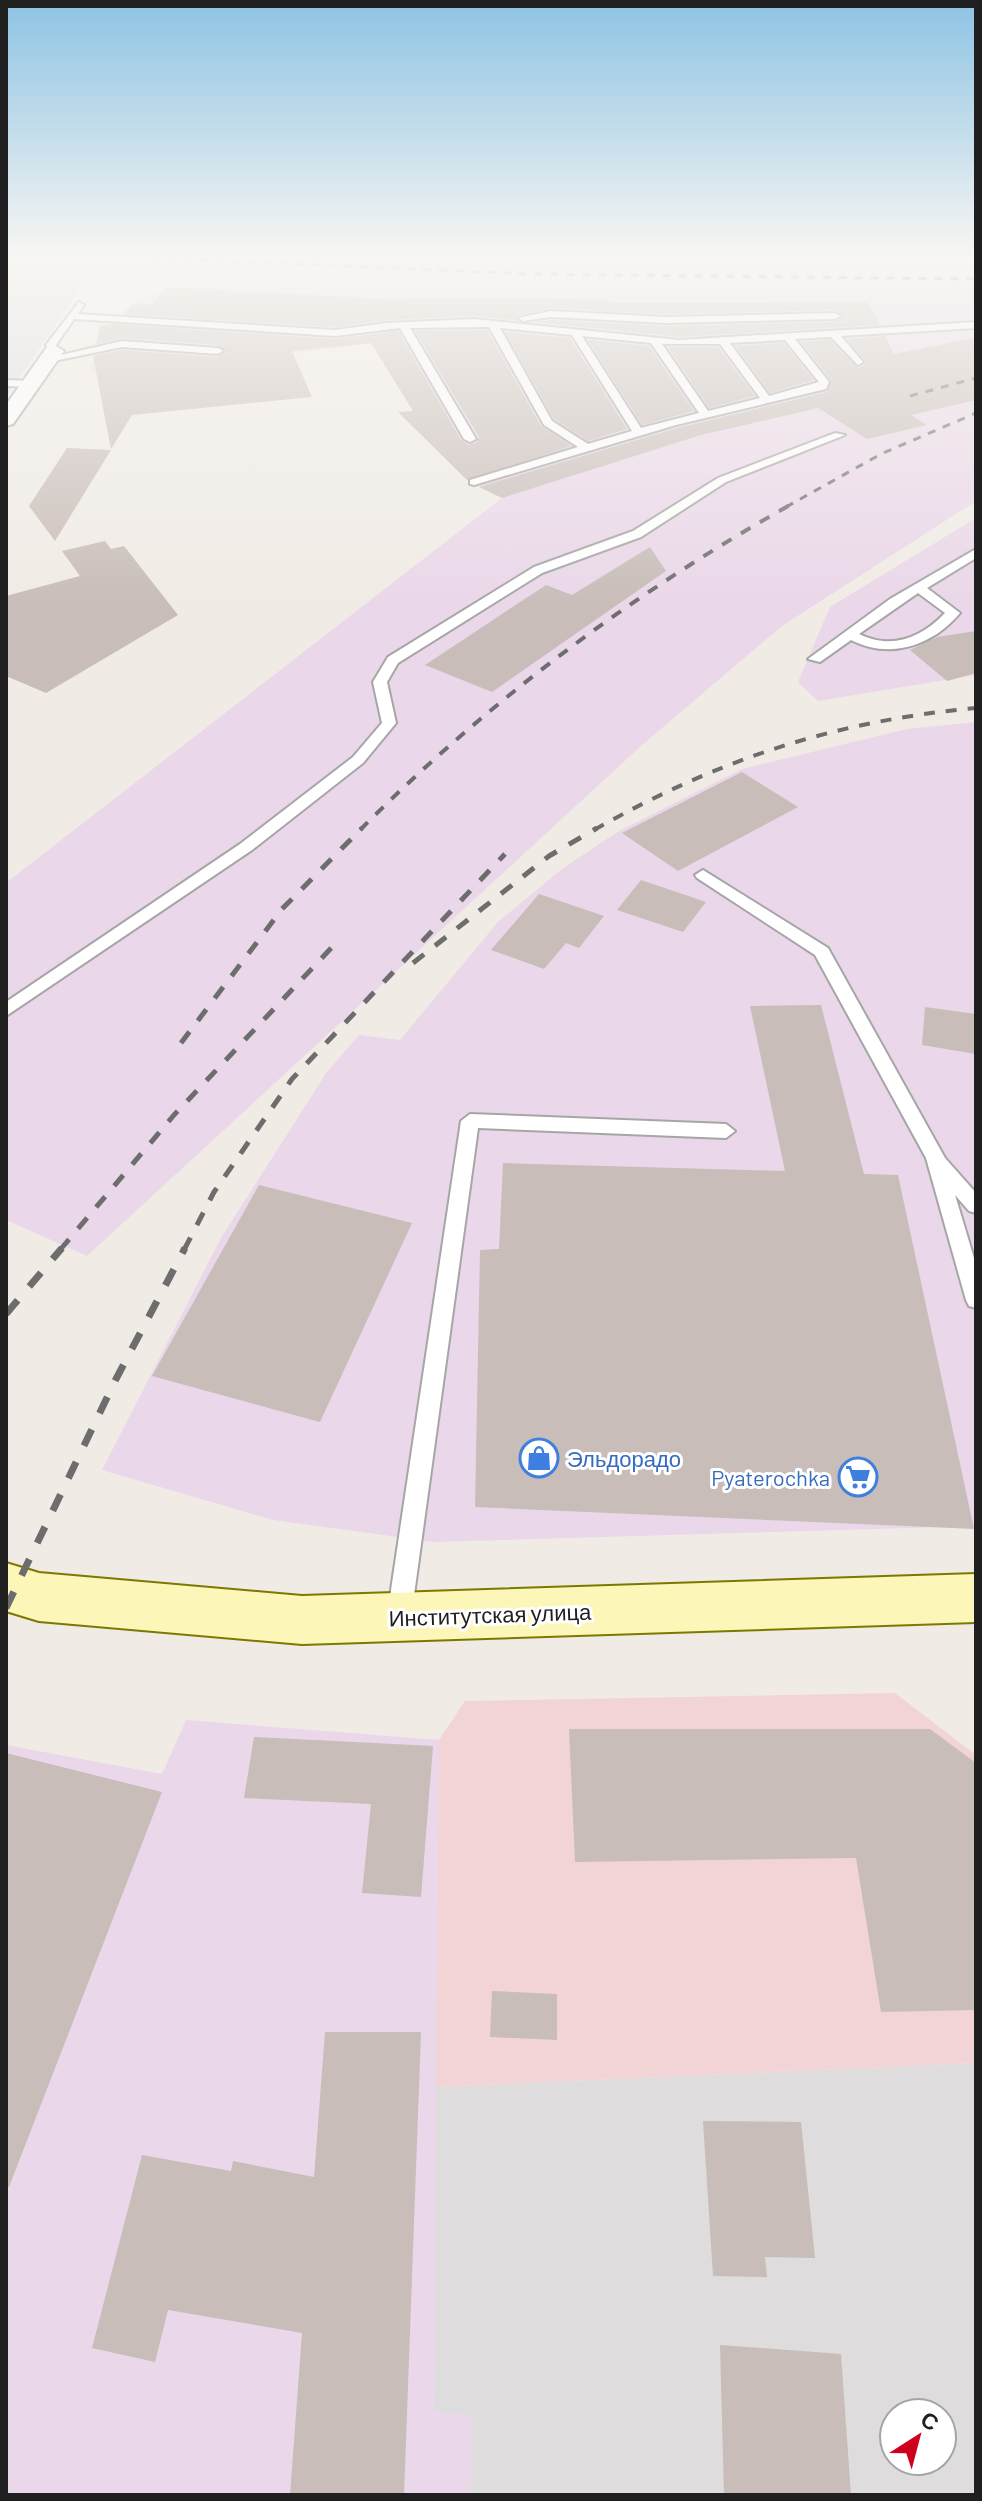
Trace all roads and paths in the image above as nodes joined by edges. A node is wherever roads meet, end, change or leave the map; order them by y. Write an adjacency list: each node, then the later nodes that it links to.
1 (38, 375): 9 (street)
2 (432, 375): 15 (lane)
3 (524, 375): 16 (lane)
4 (602, 375): 13 (lane)
5 (678, 375): 11 (lane)
6 (748, 375): 10 (lane)
7 (818, 375): 10 (lane)
8 (6, 383): 9 (lane)
9 (31, 384): 12 (street)
10 (767, 401): 11 (lane)
11 (705, 414): 13 (lane)
12 (6, 420)
13 (638, 432): 16 (lane)
14 (839, 435): 23 (lane)
15 (470, 439)
16 (585, 447): 17 (lane)
17 (474, 482)
18 (976, 553): 19 (lane)
19 (919, 588): 20 (lane); 20 (lane)
20 (850, 634): 21 (lane)
21 (815, 659)
22 (703, 875): 25 (lane)
23 (6, 1010)
24 (726, 1131): 30 (lane)
25 (935, 1158): 26 (lane); 27 (lane)
26 (976, 1206)
27 (976, 1300)
28 (6, 1587): 30 (street, Институтская улица)
29 (976, 1598): 30 (street, Институтская улица)
30 (399, 1617)

